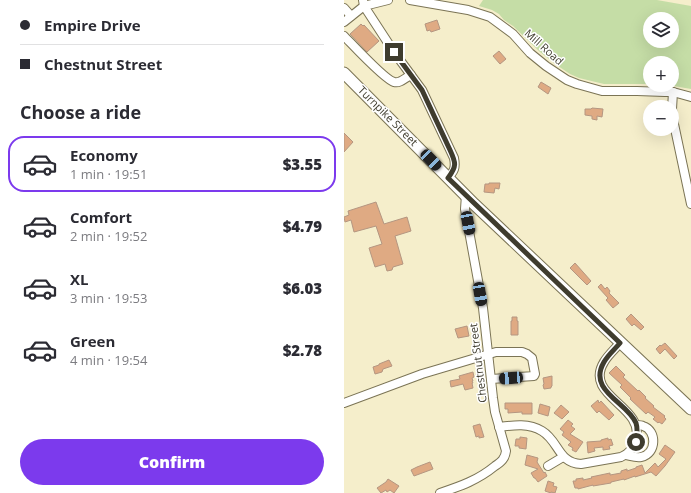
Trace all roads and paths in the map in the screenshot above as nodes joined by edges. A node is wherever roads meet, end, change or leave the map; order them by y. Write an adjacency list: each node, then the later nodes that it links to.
1 (388, 0): 4 (street)
2 (410, 0): 3 (street, Mill Road)
3 (424, 1): 11 (street, Mill Road)
4 (363, 3): 6 (street); 10 (street)
5 (344, 8): 6 (street)
6 (352, 16): 7 (street)
7 (344, 22)
8 (344, 36): 10 (street)
9 (344, 72): 14 (highway, Turnpike Street)
10 (411, 74): 14 (street)
11 (643, 91)
12 (673, 92): 13 (street, Mill Road); 16 (street)
13 (691, 97)
14 (448, 178): 15 (highway, Turnpike Street)
15 (466, 195): 17 (highway, Turnpike Street); 18 (street, Chestnut Street)
16 (691, 204)
17 (620, 343): 21 (highway, Turnpike Street); 22 (street)
18 (488, 355): 19 (street, Chestnut Street); 19 (street); 20 (street)
19 (491, 380): 23 (street, Chestnut Street)
20 (344, 403)
21 (691, 410)
22 (636, 425): 24 (street); 24 (street)
23 (499, 427): 25 (street); 27 (street, Chestnut Street)
24 (626, 455): 25 (street)
25 (563, 457): 26 (street)
26 (548, 466)
27 (440, 493)

